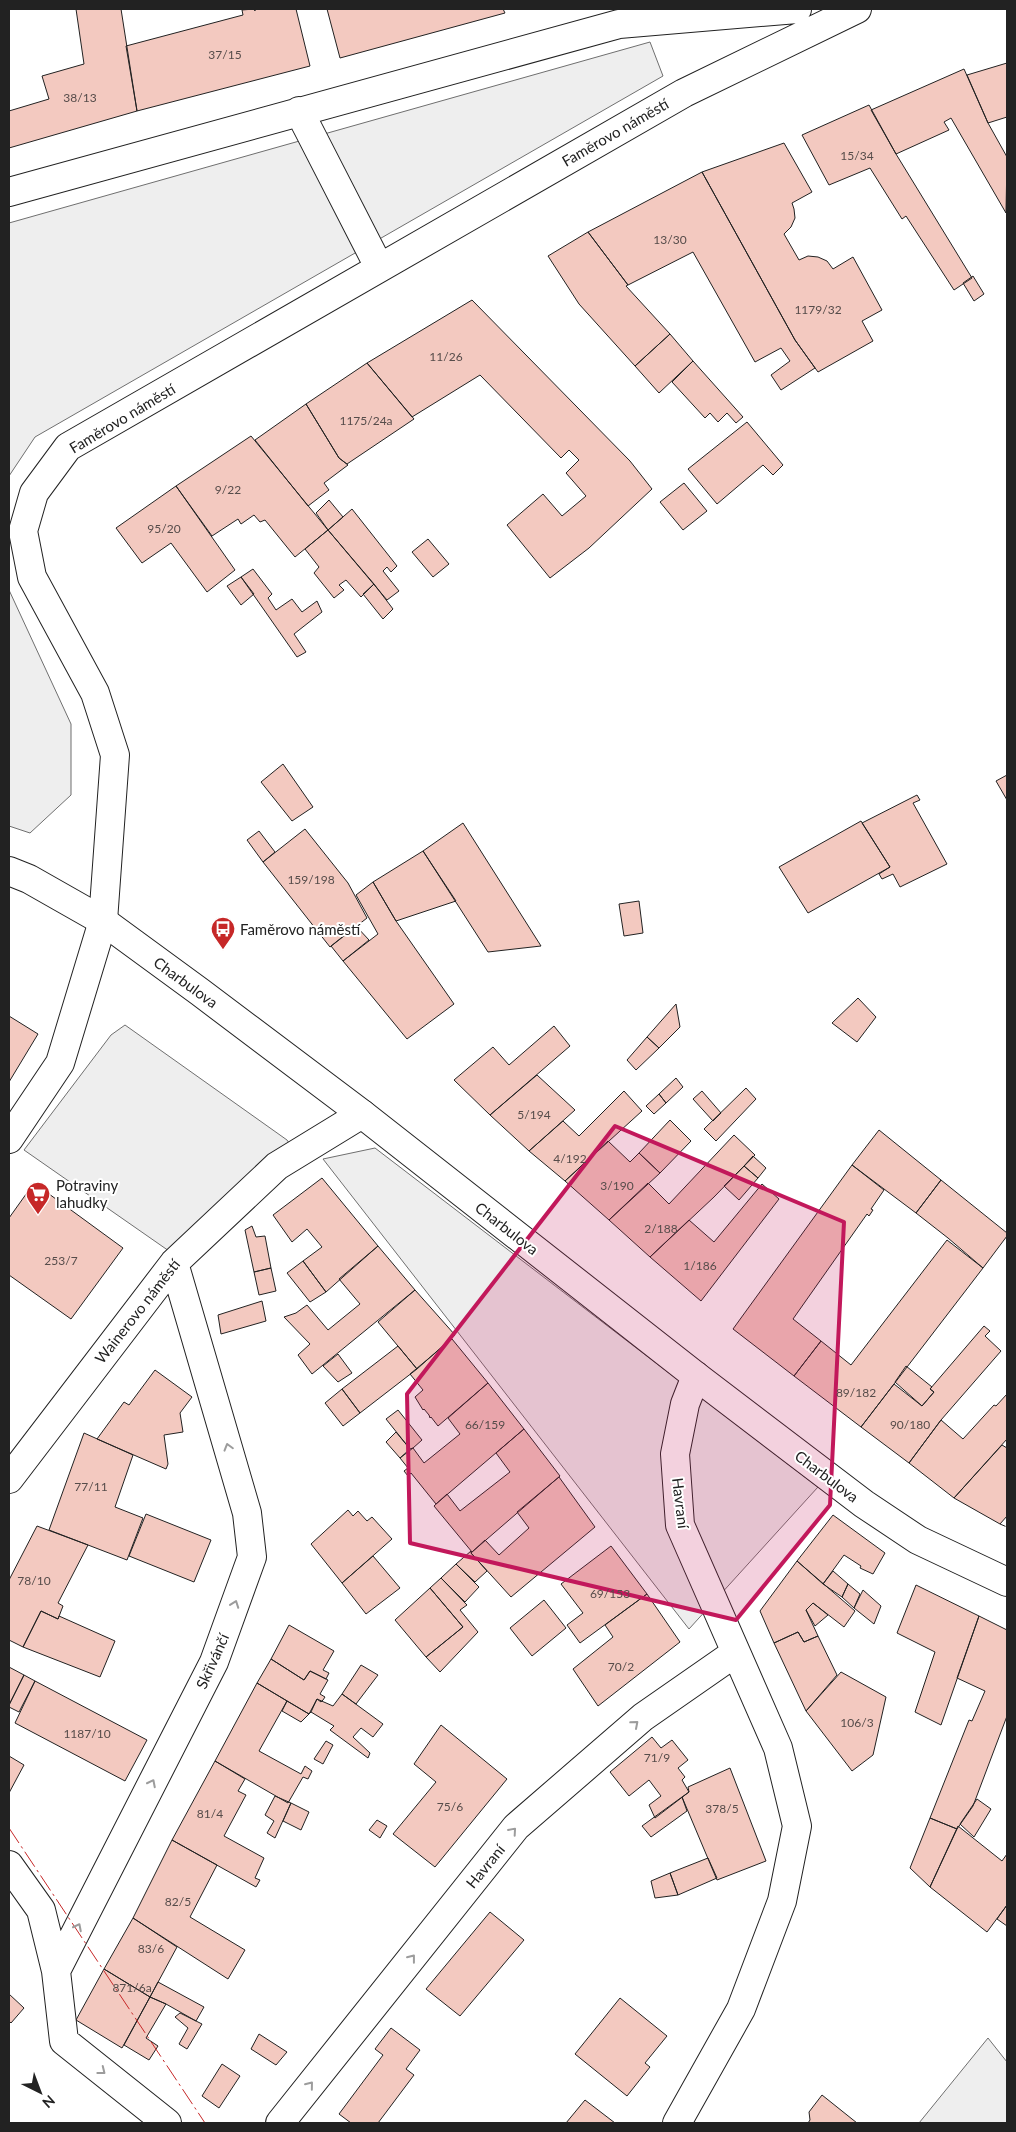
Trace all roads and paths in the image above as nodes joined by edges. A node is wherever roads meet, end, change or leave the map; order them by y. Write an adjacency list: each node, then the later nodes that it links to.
1 (797, 9): 3 (street)
2 (856, 9): 5 (street, Faměrovo náměstí)
3 (299, 111): 4 (street); 5 (street)
4 (9, 192)
5 (379, 267): 7 (street, Faměrovo náměstí)
6 (9, 870): 7 (street, Charbulova)
7 (103, 921): 8 (street, Charbulova); 9 (street)
8 (362, 1114): 10 (street, Wainerovo náměstí); 11 (street, Charbulova)
9 (9, 1139)
10 (174, 1263): 12 (street, Wainerovo náměstí); 16 (street, Skřivánčí, one-way to 10)
11 (696, 1376): 13 (street, Charbulova); 14 (street, Havraní)
12 (9, 1479)
13 (1007, 1582)
14 (735, 1653): 18 (street, Havraní, one-way to 14); 19 (street, Havraní)
15 (9, 1865): 16 (street)
16 (56, 1971): 17 (street, one-way to 17)
17 (167, 2123)
18 (280, 2123)
19 (677, 2123)

